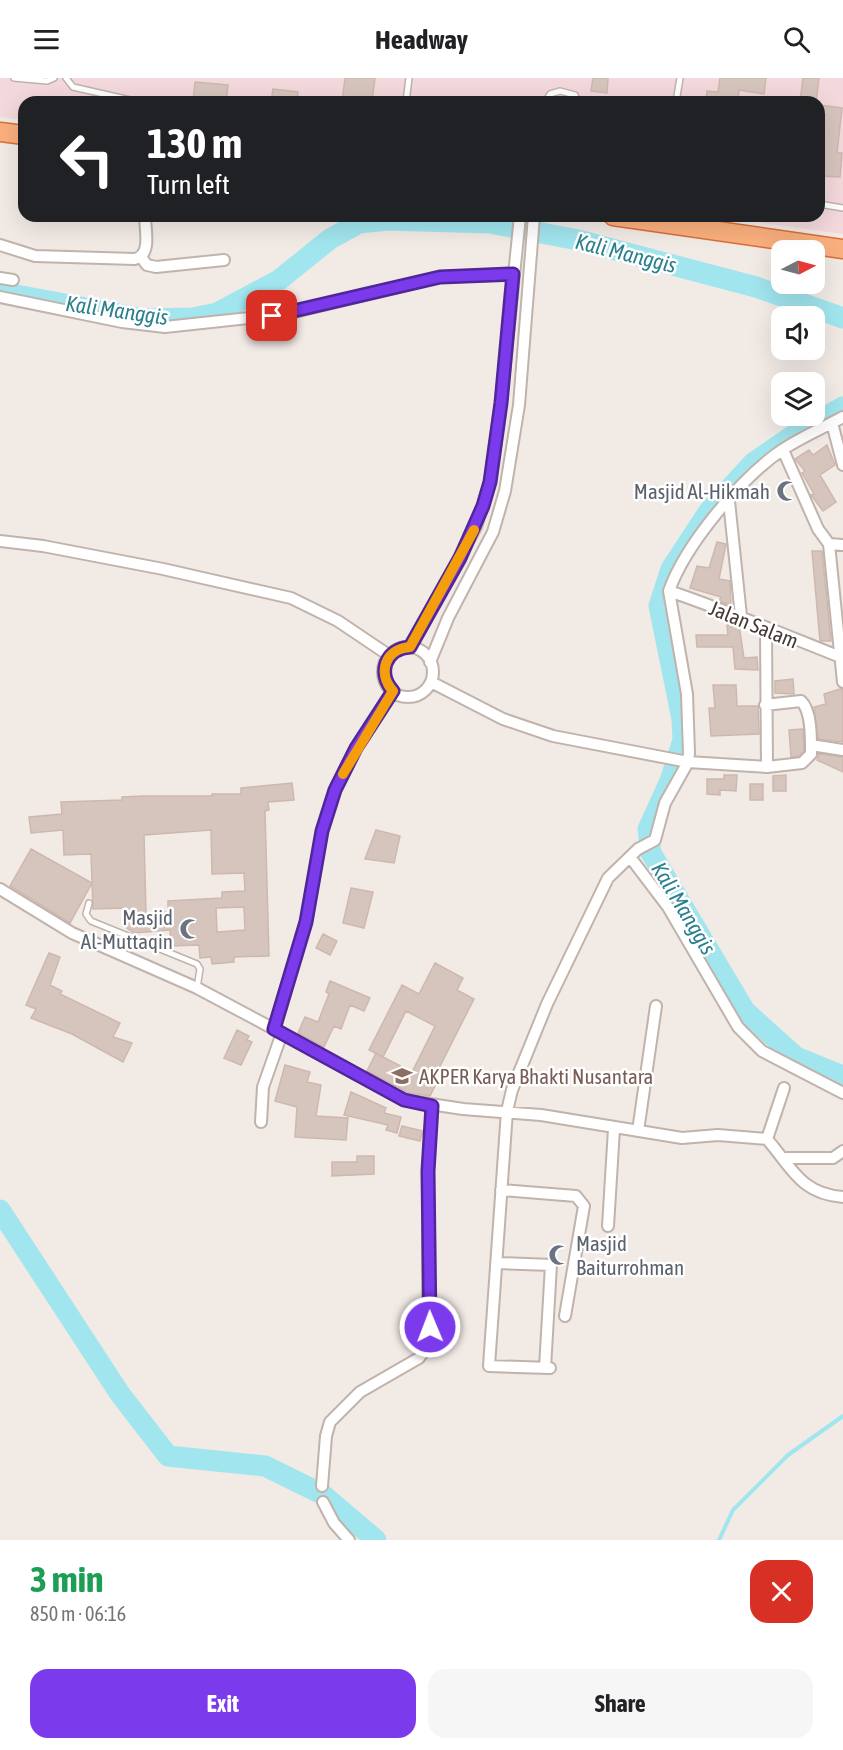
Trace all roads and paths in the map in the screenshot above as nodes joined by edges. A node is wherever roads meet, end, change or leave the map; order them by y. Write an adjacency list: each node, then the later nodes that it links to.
1 (14, 78): 2 (lane)
2 (54, 78)
3 (66, 78): 6 (lane)
4 (409, 78): 7 (lane)
5 (680, 78): 10 (lane)
6 (113, 96)
7 (407, 96)
8 (549, 96): 9 (lane)
9 (575, 96)
10 (677, 96)
11 (0, 132): 12 (highway)
12 (18, 134)
13 (825, 205): 14 (lane)
14 (843, 208)
15 (145, 222): 21 (street)
16 (519, 222): 23 (street)
17 (534, 222): 27 (street)
18 (655, 222): 20 (highway)
19 (0, 245): 21 (street)
20 (843, 249)
21 (141, 257): 22 (street)
22 (224, 260)
23 (513, 274): 26 (street); 28 (street)
24 (0, 278): 25 (street)
25 (13, 280)
26 (0, 297)
27 (525, 337): 28 (street); 45 (street)
28 (508, 338): 42 (street)
29 (843, 417): 30 (street)
30 (832, 423): 31 (street); 32 (street)
31 (783, 450): 33 (street); 35 (street)
32 (843, 465)
33 (729, 501): 38 (street); 39 (street)
34 (0, 541): 43 (street)
35 (829, 544): 36 (street); 37 (street)
36 (843, 544)
37 (838, 583): 40 (street)
38 (669, 591): 39 (street, Jalan Salam); 52 (street)
39 (741, 616): 41 (street, Jalan Salam)
40 (839, 625): 44 (street)
41 (766, 628): 44 (street, Jalan Salam); 49 (street)
42 (410, 647): 43 (street); 45 (street)
43 (390, 656): 48 (street)
44 (841, 657): 47 (street)
45 (430, 662): 46 (street)
46 (431, 682): 48 (street); 52 (street)
47 (843, 682)
48 (393, 691): 59 (street)
49 (765, 705): 50 (street); 53 (street)
50 (811, 745): 51 (street); 53 (street)
51 (843, 750)
52 (686, 762): 53 (street); 54 (street)
53 (767, 767)
54 (634, 853): 61 (street); 63 (street)
55 (0, 889): 57 (street)
56 (89, 903): 57 (lane)
57 (197, 988): 59 (street)
58 (656, 1006): 66 (street)
59 (278, 1031): 62 (street); 64 (street)
60 (784, 1088): 67 (street)
61 (843, 1093)
62 (432, 1106): 63 (street); 75 (street)
63 (507, 1111): 65 (street); 70 (street)
64 (261, 1122)
65 (614, 1128): 66 (street); 72 (street)
66 (638, 1131): 67 (street)
67 (767, 1139): 69 (street)
68 (843, 1151): 69 (street)
69 (783, 1158): 71 (street)
70 (501, 1190): 73 (street); 74 (street)
71 (843, 1197)
72 (608, 1226)
73 (498, 1263): 73 (street)
74 (565, 1316)
75 (322, 1486)
76 (323, 1502): 77 (street)
77 (349, 1540)

